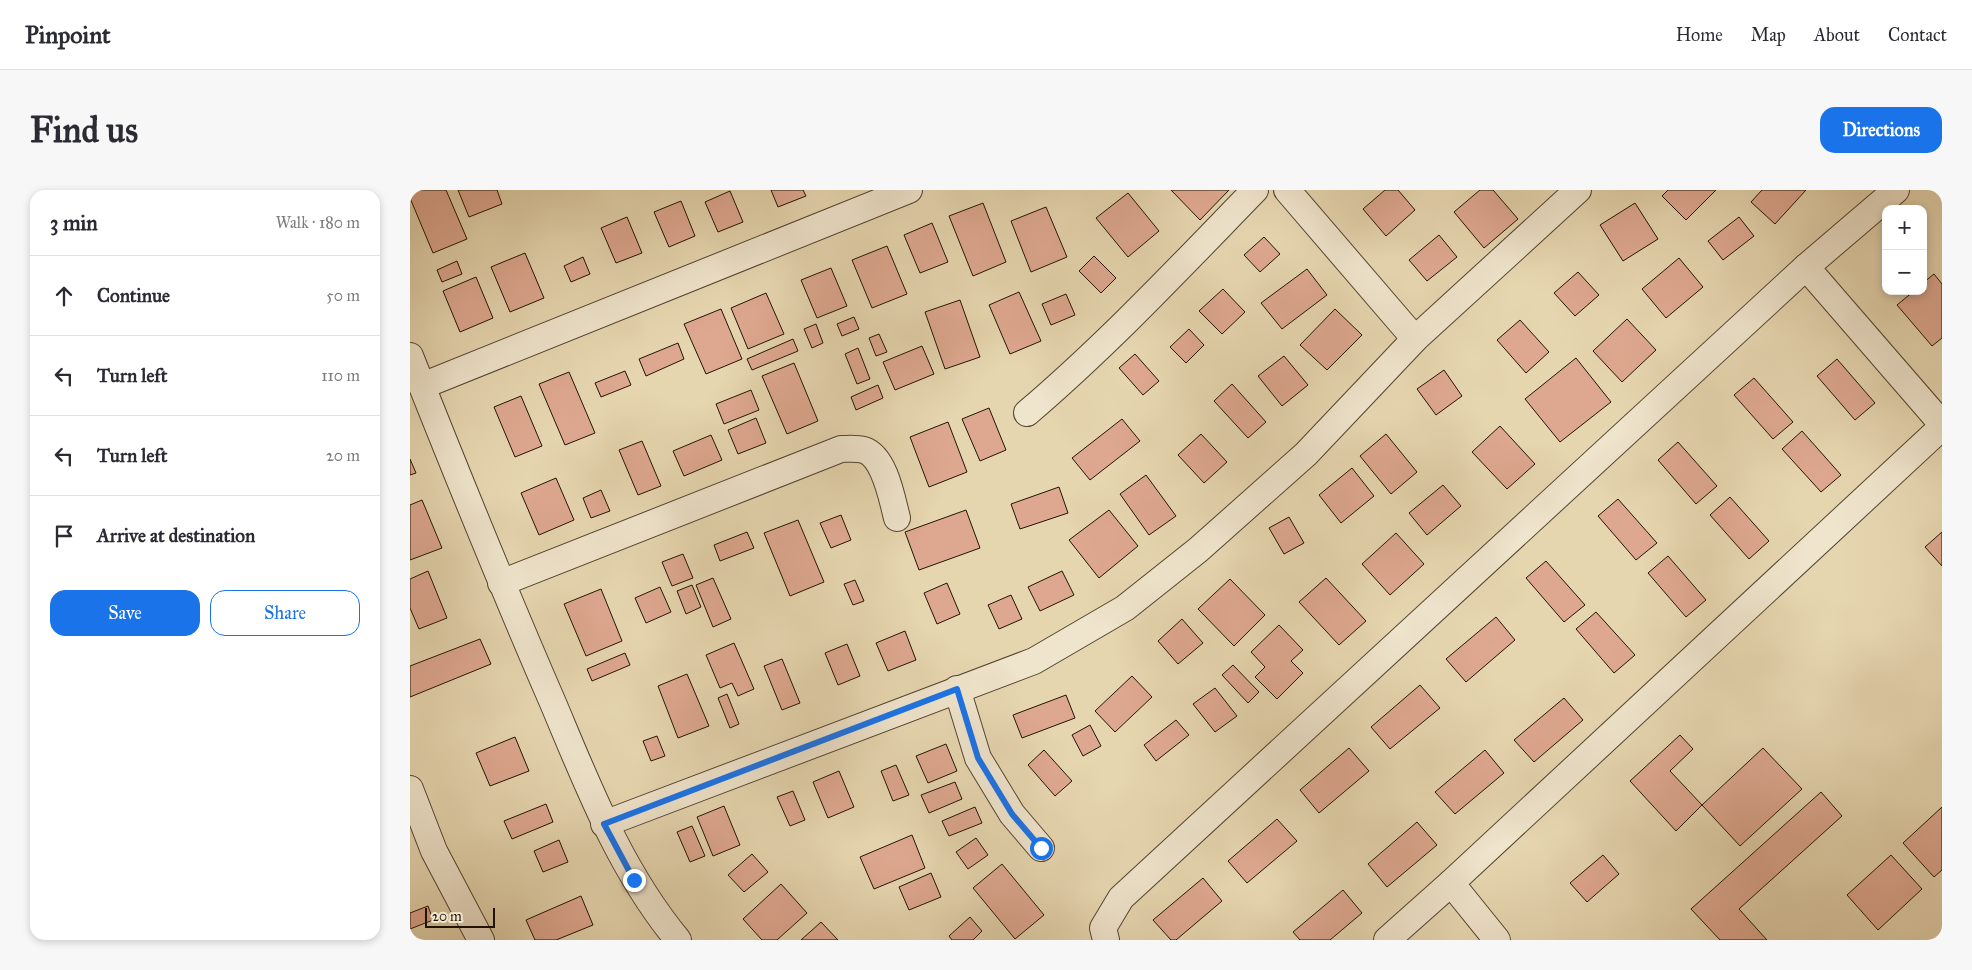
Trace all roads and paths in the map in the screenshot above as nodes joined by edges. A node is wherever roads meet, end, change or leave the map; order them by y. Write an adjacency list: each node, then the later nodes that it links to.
1 (909, 190): 9 (street)
2 (1255, 190): 10 (street)
3 (1287, 190): 7 (street)
4 (1578, 190): 7 (street)
5 (1896, 190): 6 (street)
6 (1806, 267): 11 (street); 21 (street)
7 (1415, 339): 14 (street)
8 (410, 356): 9 (street)
9 (422, 386): 13 (street)
10 (1027, 413)
11 (1942, 426): 18 (street)
12 (898, 518): 13 (street)
13 (501, 583): 16 (street)
14 (957, 689): 16 (street); 17 (street)
15 (410, 789): 19 (street)
16 (604, 824): 20 (street)
17 (1041, 848)
18 (1451, 883): 22 (street); 23 (street)
19 (481, 940)
20 (678, 940)
21 (1106, 940)
22 (1387, 940)
23 (1497, 940)

